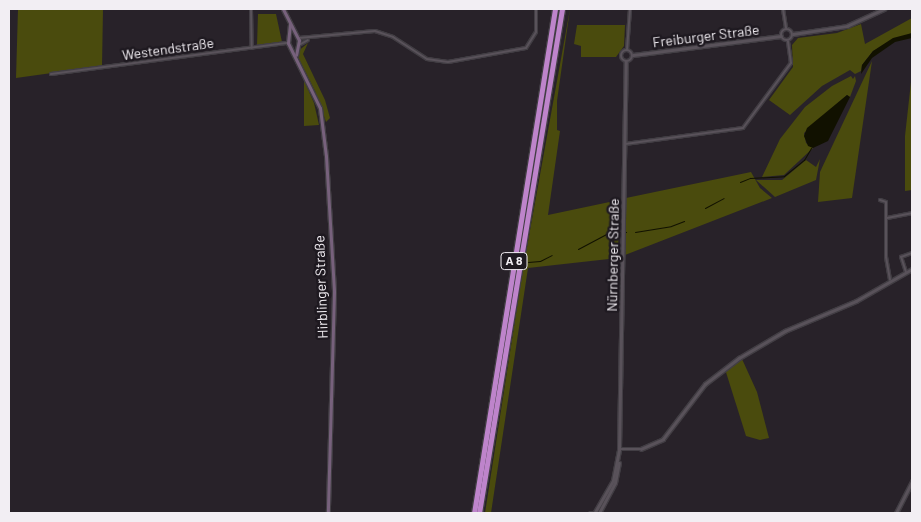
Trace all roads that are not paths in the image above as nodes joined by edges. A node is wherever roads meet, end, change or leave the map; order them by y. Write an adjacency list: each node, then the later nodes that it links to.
1 (251, 9): 20 (street)
2 (283, 9): 9 (main road, Hirblinger Straße)
3 (536, 9): 15 (street)
4 (555, 9): 37 (highway, A 8)
5 (562, 9): 38 (highway, A 8)
6 (630, 9): 21 (street)
7 (783, 9): 10 (street)
8 (884, 9): 11 (street)
9 (290, 24): 13 (main road, Hirblinger Straße); 14 (main road, Hirblinger Straße)
10 (786, 29): 11 (street); 12 (street)
11 (793, 34): 16 (street)
12 (781, 36): 16 (street); 22 (street, Freiburger Straße)
13 (290, 37): 14 (main road); 17 (main road, Hirblinger Straße)
14 (297, 37): 15 (street); 18 (main road, Hirblinger Straße)
15 (310, 39): 18 (street)
16 (788, 41): 26 (street)
17 (288, 43): 19 (main road, Hirblinger Straße); 20 (street, Westendstraße)
18 (298, 46): 19 (main road); 24 (main road, Hirblinger Straße)
19 (291, 47): 24 (main road, Hirblinger Straße)
20 (252, 48): 25 (street, Westendstraße)
21 (627, 50): 22 (street); 23 (street, Nürnberger Straße)
22 (633, 55): 23 (street)
23 (626, 62): 26 (street, Nürnberger Straße)
24 (299, 65): 36 (main road, Hirblinger Straße)
25 (51, 74)
26 (625, 144): 34 (street, Nürnberger Straße)
27 (880, 200): 29 (street)
28 (912, 213): 29 (street)
29 (887, 218): 33 (street)
30 (912, 253): 32 (street)
31 (912, 269): 32 (street)
32 (906, 272): 33 (street)
33 (890, 280): 34 (street)
34 (619, 449): 40 (street, Nürnberger Straße)
35 (912, 481): 41 (street)
36 (328, 513)
37 (474, 513)
38 (479, 513)
39 (590, 513): 40 (main road)
40 (597, 513)
41 (896, 513)

